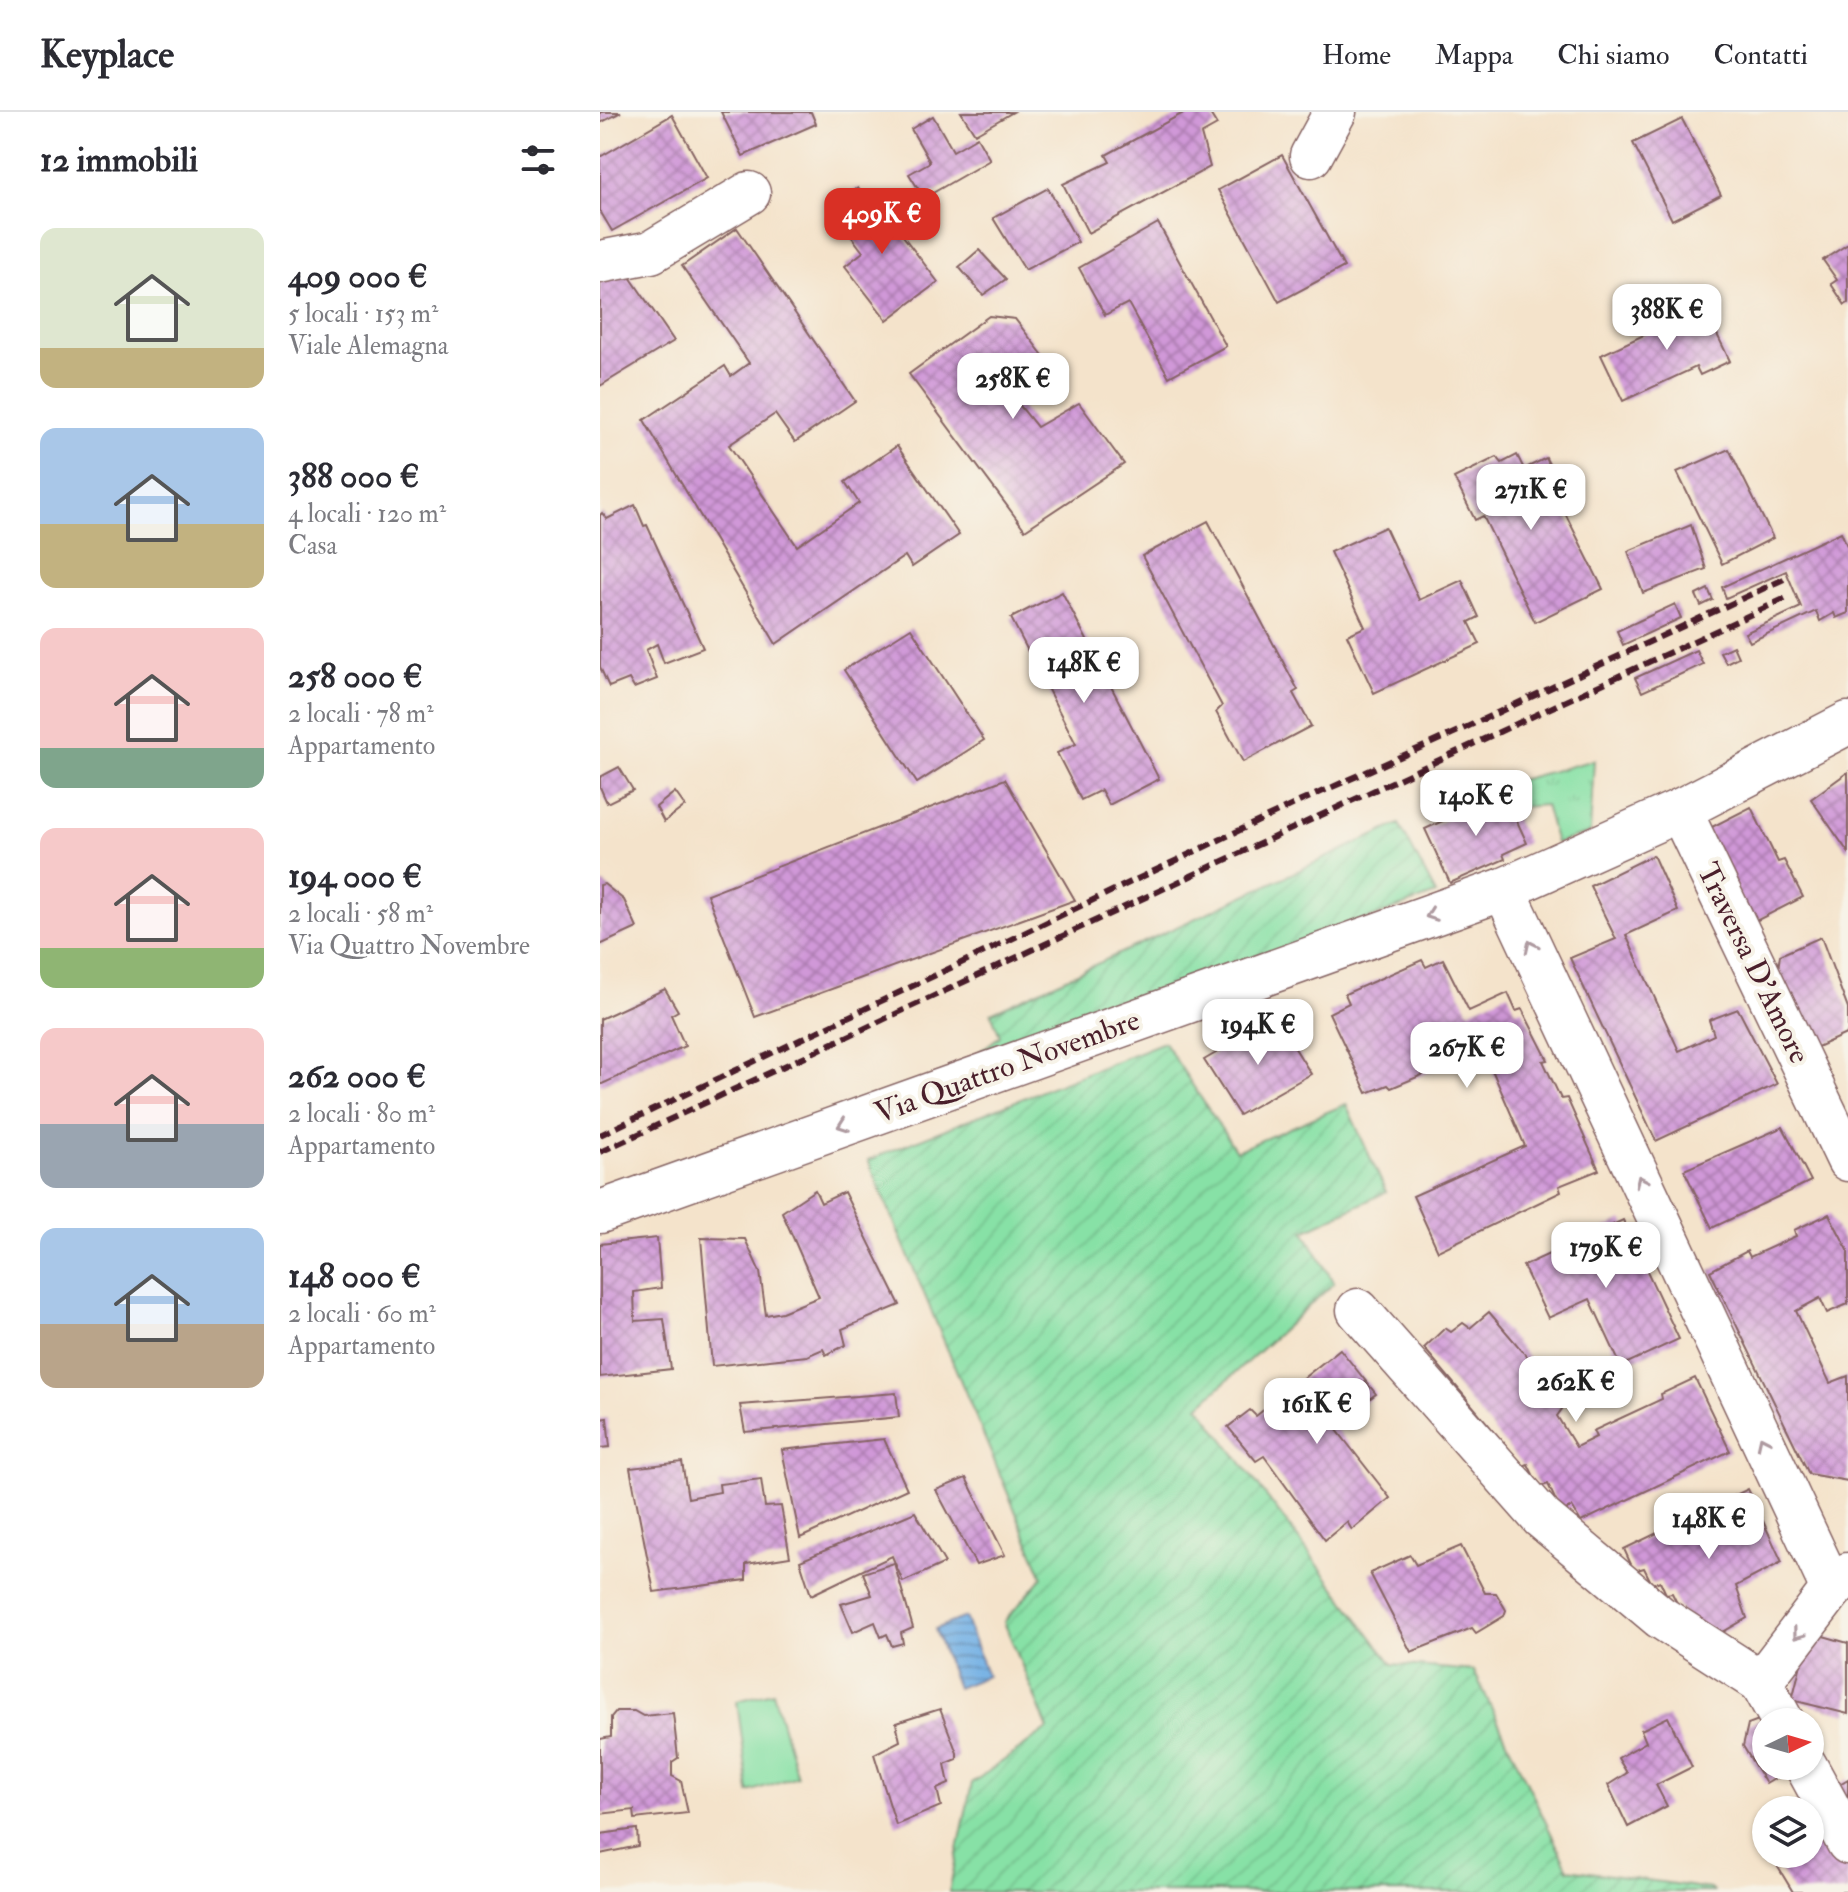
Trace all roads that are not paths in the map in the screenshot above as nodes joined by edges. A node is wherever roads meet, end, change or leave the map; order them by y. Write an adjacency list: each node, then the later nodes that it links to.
1 (1335, 112): 2 (street)
2 (1311, 156)
3 (749, 193): 4 (street)
4 (600, 262)
5 (1848, 723): 6 (street)
6 (1680, 810): 7 (street, Via Quattro Novembre); 8 (street, Traversa D'Amore)
7 (1504, 889): 9 (street, Via Quattro Novembre, one-way to 9); 11 (street, one-way to 7)
8 (1848, 1160)
9 (600, 1212)
10 (1358, 1310): 12 (street)
11 (1840, 1581): 12 (street, one-way to 12)
12 (1761, 1682): 13 (street)
13 (1775, 1708)
14 (1814, 1780): 15 (street)
15 (1848, 1843)

